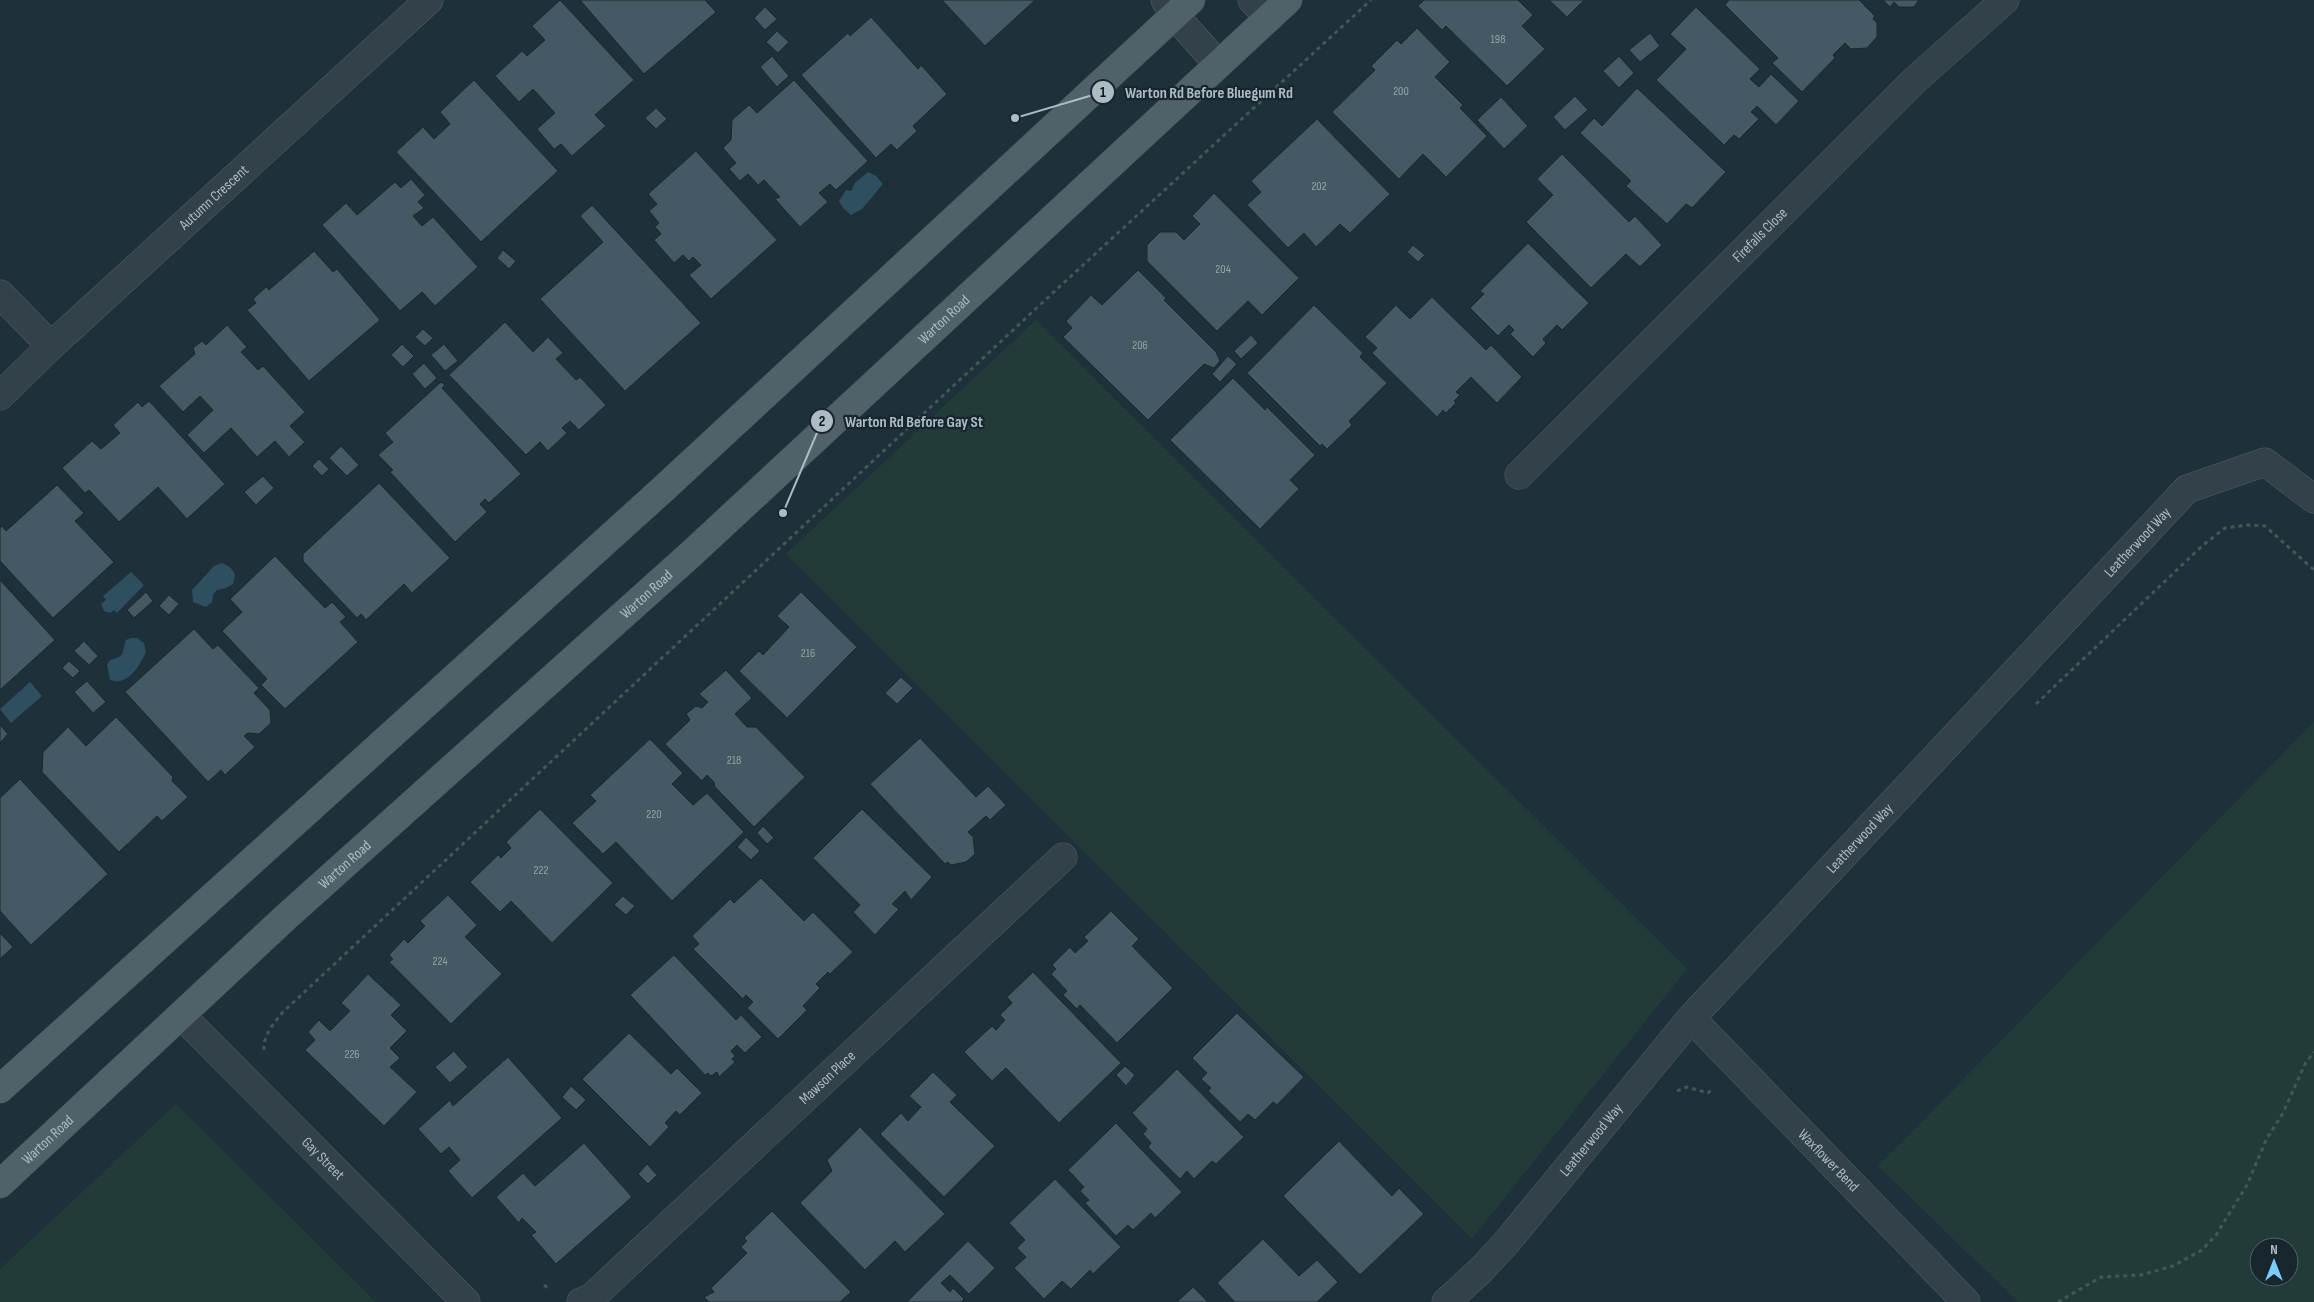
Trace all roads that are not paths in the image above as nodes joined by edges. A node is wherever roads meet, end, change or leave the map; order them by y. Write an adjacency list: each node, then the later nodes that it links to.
1 (2005, 0): 9 (street, Firefalls Close)
2 (416, 4): 7 (street, Autumn Crescent)
3 (1177, 5): 5 (street); 14 (main road)
4 (1270, 6): 5 (main road, Warton Road)
5 (1218, 64): 12 (main road, Warton Road)
6 (0, 294): 7 (street)
7 (52, 346): 8 (street, Autumn Crescent)
8 (0, 396)
9 (1519, 475)
10 (2314, 499): 13 (street, Leatherwood Way)
11 (1063, 857): 16 (street, Mawson Place)
12 (181, 1015): 15 (main road, Warton Road); 17 (street, Gay Street)
13 (1691, 1018): 18 (street, Leatherwood Way); 19 (street, Waxflower Bend)
14 (0, 1089)
15 (0, 1184)
16 (587, 1301)
17 (466, 1302)
18 (1446, 1302)
19 (1966, 1302)

